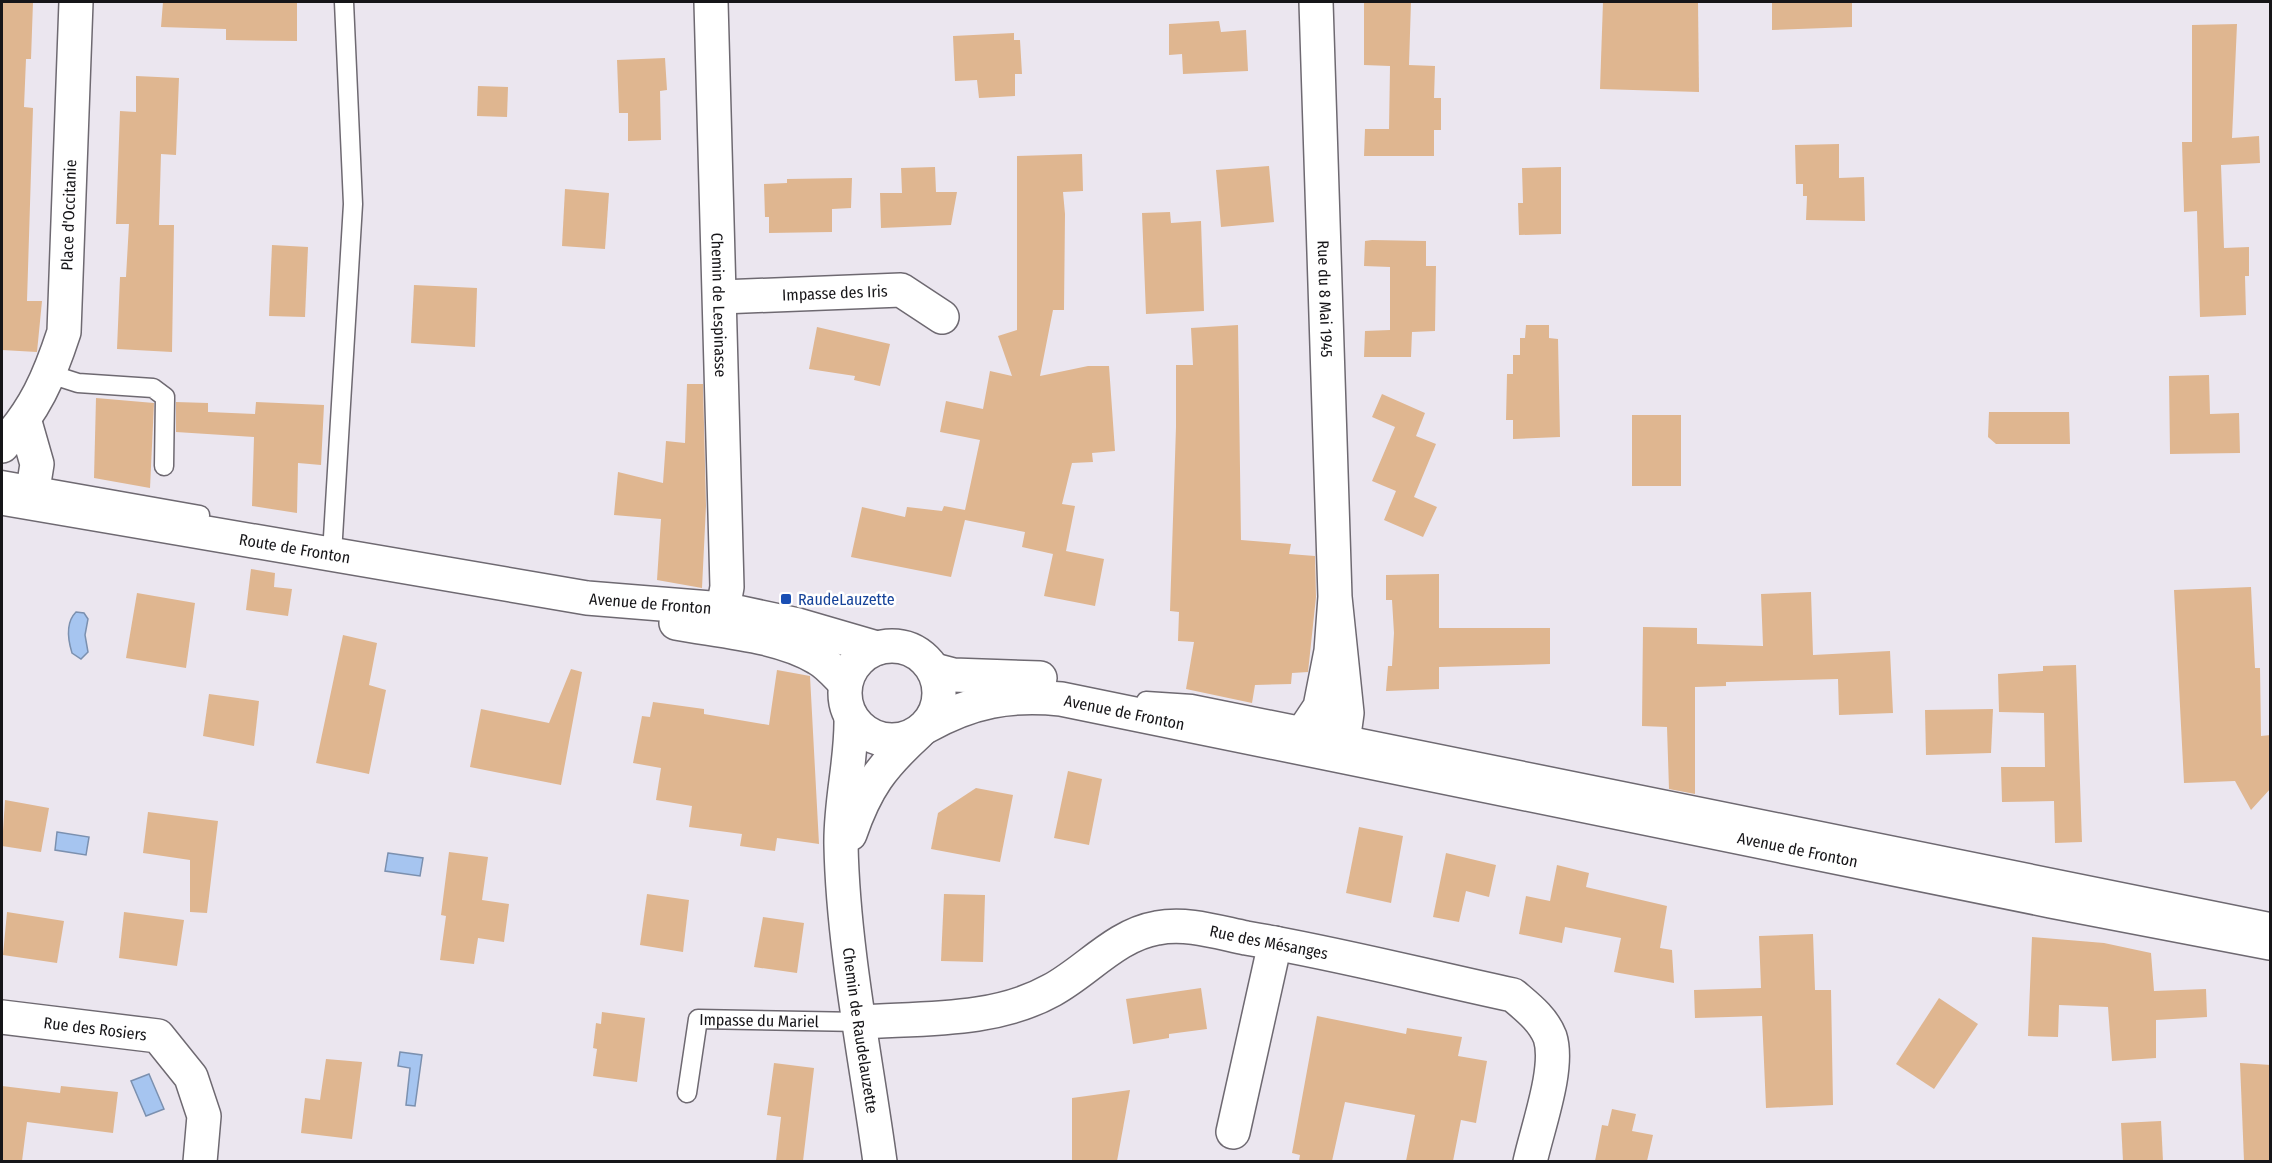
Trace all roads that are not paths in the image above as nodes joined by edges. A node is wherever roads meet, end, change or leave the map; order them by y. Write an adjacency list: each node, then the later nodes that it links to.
1 (76, 2): 7 (street, Place d'Occitanie)
2 (344, 2): 13 (lane)
3 (711, 2): 5 (street, Chemin de Lespinasse)
4 (1316, 2): 21 (street, Rue du 8 Mai 1945)
5 (721, 297): 6 (street, Impasse des Iris); 15 (street, Chemin de Lespinasse)
6 (942, 317)
7 (50, 374): 8 (street, Place d'Occitanie); 10 (lane)
8 (25, 422): 9 (street, Place d'Occitanie); 12 (street)
9 (2, 447)
10 (164, 466)
11 (2, 480): 12 (lane)
12 (22, 495): 13 (street, Route de Fronton)
13 (332, 554): 14 (street, Route de Fronton)
14 (587, 598): 15 (street, Avenue de Fronton); 18 (street, Avenue de Fronton)
15 (723, 609): 16 (street, Avenue de Fronton)
16 (877, 648): 17 (street); 18 (street)
17 (934, 670): 20 (street); 21 (street, Avenue de Fronton)
18 (845, 683): 19 (street)
19 (851, 718): 20 (street); 22 (street, Chemin de Raudelauzette)
20 (922, 729): 21 (street, Avenue de Fronton); 22 (street, Chemin de Raudelauzette)
21 (1326, 738): 23 (lane); 25 (street, Avenue de Fronton)
22 (844, 898): 27 (street, Chemin de Raudelauzette)
23 (2271, 922)
24 (1275, 943): 27 (street, Rue des Mésanges); 29 (street); 32 (street, Rue des Mésanges)
25 (2271, 943)
26 (2, 1017): 30 (street, Rue des Rosiers)
27 (861, 1022): 28 (lane, Impasse du Mariel); 31 (street, Chemin de Raudelauzette)
28 (687, 1093)
29 (1233, 1132)
30 (200, 1161)
31 (880, 1161)
32 (1530, 1161)

